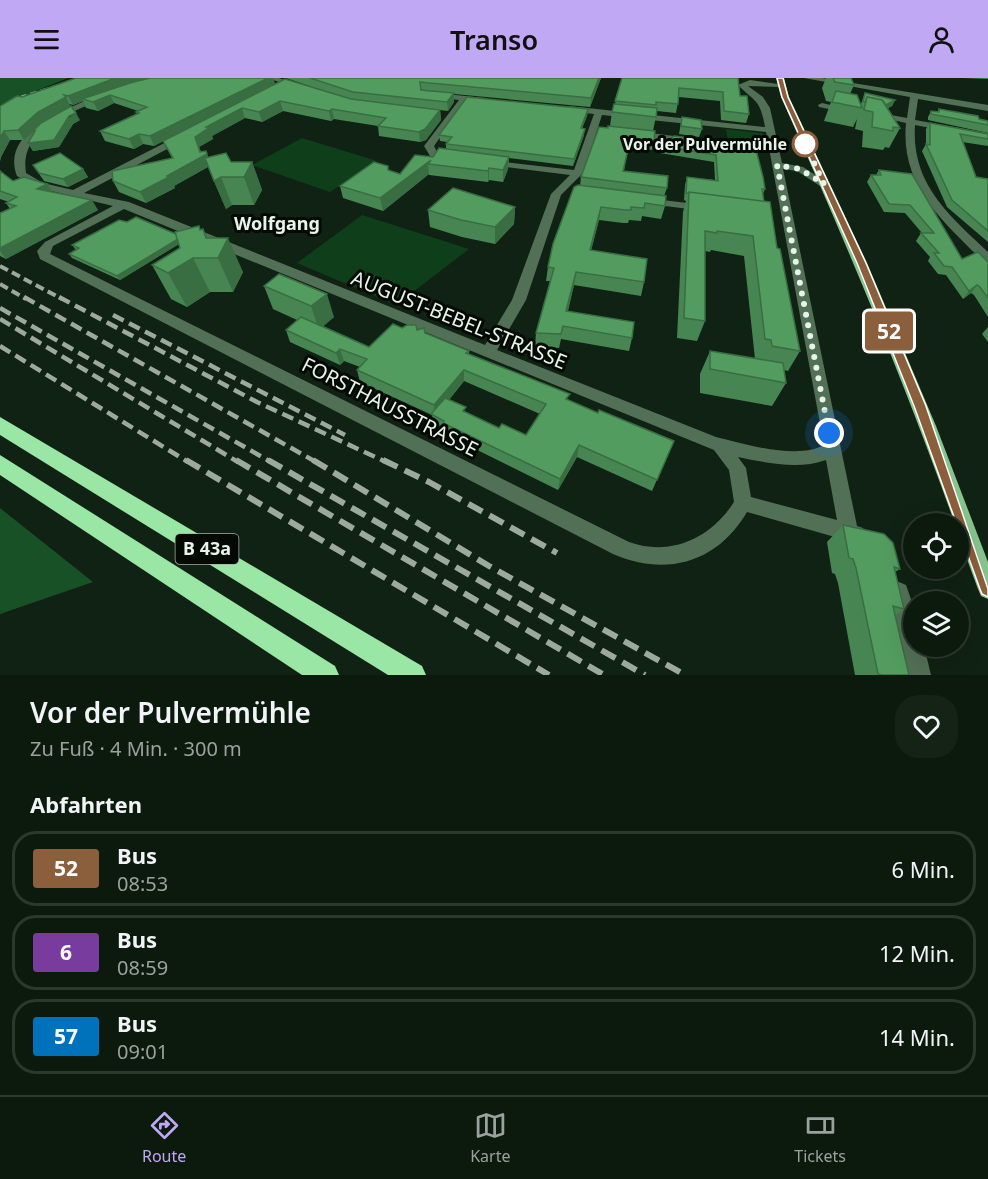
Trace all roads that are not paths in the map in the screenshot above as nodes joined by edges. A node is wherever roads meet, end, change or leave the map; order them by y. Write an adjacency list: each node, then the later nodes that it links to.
1 (271, 78): 4 (street)
2 (808, 78): 9 (street)
3 (781, 81): 24 (street); 32 (main road)
4 (287, 83): 5 (street); 6 (street)
5 (277, 88)
6 (308, 90)
7 (113, 93): 33 (street, AUGUST-BEBEL-STRASSE)
8 (425, 94): 10 (street)
9 (914, 96): 14 (street); 20 (street)
10 (464, 98): 11 (street); 19 (street)
11 (498, 102)
12 (822, 105): 16 (street)
13 (554, 107): 15 (street)
14 (988, 108)
15 (599, 112): 21 (street); 24 (street)
16 (855, 112)
17 (867, 114): 20 (street)
18 (439, 115): 19 (street)
19 (451, 116): 29 (street)
20 (912, 122): 26 (street); 37 (street)
21 (593, 129): 23 (street); 31 (street)
22 (196, 130): 33 (street)
23 (604, 130)
24 (769, 130): 28 (street)
25 (627, 133): 27 (street)
26 (988, 136)
27 (706, 142)
28 (771, 155): 32 (street); 41 (street)
29 (463, 159)
30 (474, 160): 31 (street)
31 (578, 173): 38 (street)
32 (824, 184): 47 (main road)
33 (74, 194): 35 (street, AUGUST-BEBEL-STRASSE)
34 (628, 199): 36 (street)
35 (125, 204): 38 (street, AUGUST-BEBEL-STRASSE); 43 (street, FORSTHAUSSTRASSE)
36 (719, 210)
37 (988, 259)
38 (489, 353): 40 (street, AUGUST-BEBEL-STRASSE)
39 (0, 425): 49 (highway, B 43a)
40 (720, 445): 41 (street, AUGUST-BEBEL-STRASSE); 43 (street)
41 (832, 448): 44 (street)
42 (0, 464): 48 (highway, B 43a)
43 (743, 503): 44 (street)
44 (849, 532): 45 (street)
45 (873, 540)
46 (894, 574): 50 (street)
47 (988, 589)
48 (326, 675)
49 (413, 675)
50 (920, 675)

